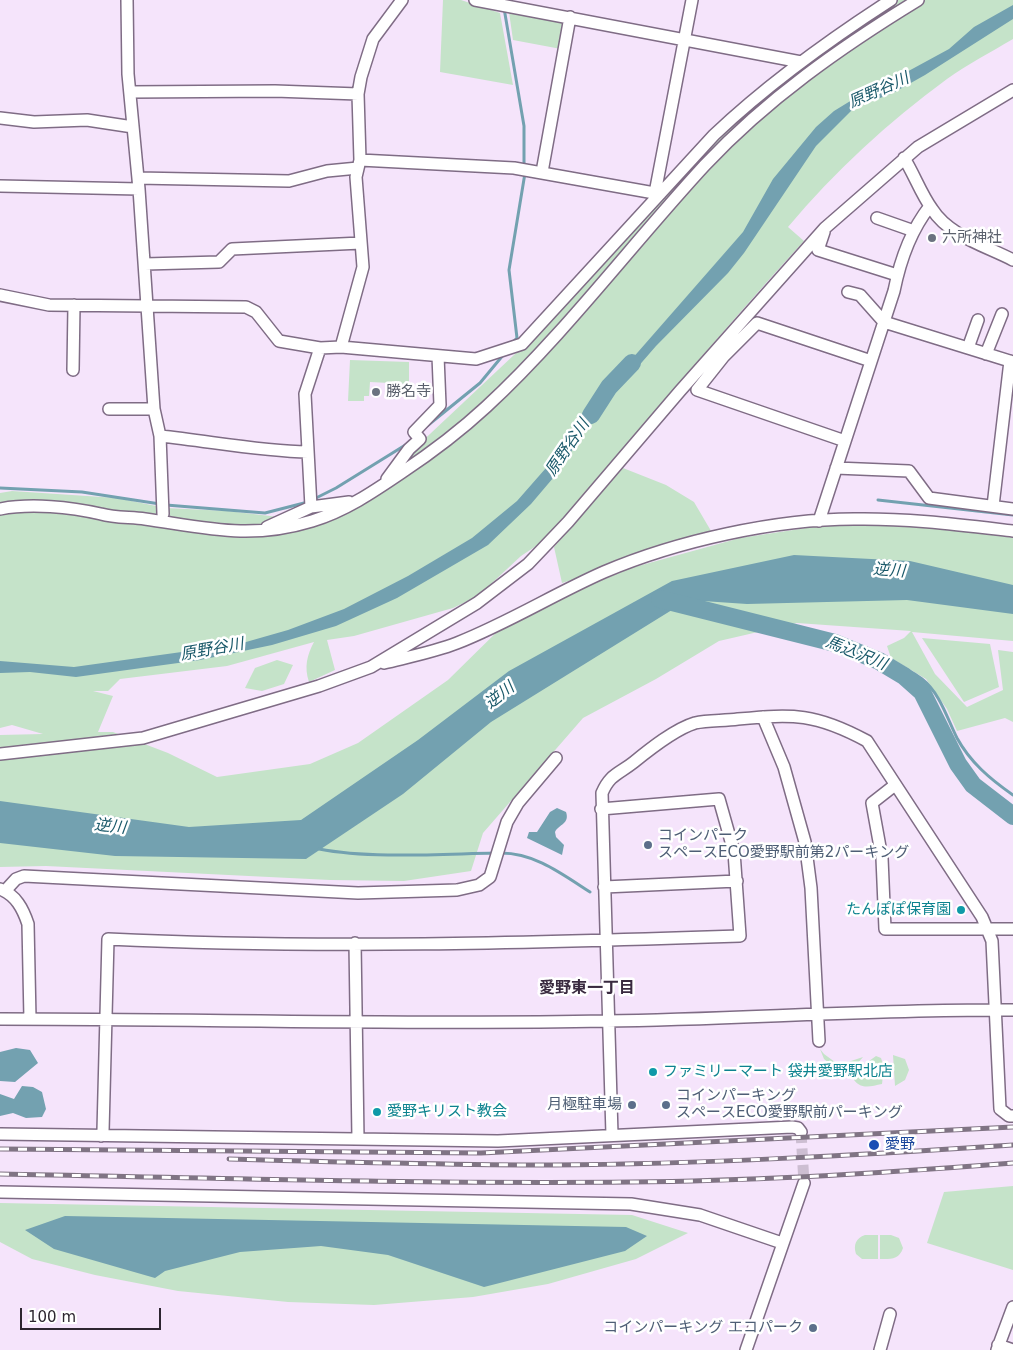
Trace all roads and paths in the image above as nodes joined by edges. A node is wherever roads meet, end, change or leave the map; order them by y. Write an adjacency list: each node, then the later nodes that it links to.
1 (127, 0): 12 (street)
2 (402, 0): 13 (street)
3 (475, 0): 7 (street)
4 (692, 0): 9 (street)
5 (891, 0): 10 (street)
6 (918, 0): 51 (street)
7 (532, 5): 8 (street)
8 (570, 17): 9 (street); 18 (street)
9 (685, 38): 10 (street); 21 (street)
10 (801, 62): 21 (street)
11 (1013, 90): 16 (street)
12 (130, 92): 13 (street); 15 (street)
13 (358, 94): 17 (street)
14 (0, 118): 15 (street)
15 (133, 127): 19 (street)
16 (904, 158): 22 (street); 24 (street)
17 (359, 164): 18 (street); 19 (street); 26 (street)
18 (542, 172): 21 (street)
19 (138, 183): 20 (street); 28 (street)
20 (0, 186)
21 (658, 194): 41 (street)
22 (930, 206): 25 (street); 27 (street)
23 (877, 218): 25 (street)
24 (825, 228): 29 (street); 63 (street)
25 (914, 231): 29 (street)
26 (361, 243): 28 (street); 37 (street)
27 (1013, 260)
28 (144, 264): 33 (street)
29 (897, 275): 36 (street)
30 (848, 292): 36 (street)
31 (0, 295): 32 (street)
32 (74, 306): 33 (street); 44 (street)
33 (147, 306): 38 (street); 46 (street)
34 (1002, 314): 40 (street)
35 (978, 320): 39 (street)
36 (884, 322): 39 (street); 42 (street)
37 (342, 347): 38 (street); 41 (street)
38 (320, 348): 49 (street)
39 (968, 348): 40 (street)
40 (986, 354): 43 (street)
41 (438, 356): 51 (street)
42 (872, 361): 48 (street); 48 (street)
43 (1012, 362): 53 (street)
44 (73, 370)
45 (109, 409): 46 (street)
46 (154, 409): 47 (street)
47 (160, 436): 49 (street); 57 (street)
48 (845, 441): 50 (street)
49 (308, 452): 54 (street)
50 (836, 468): 53 (street); 59 (street)
51 (384, 485): 52 (street)
52 (361, 499): 54 (street); 62 (street)
53 (993, 506): 56 (street)
54 (311, 507): 62 (street)
55 (0, 509): 58 (street)
56 (1013, 509)
57 (163, 514): 58 (street); 60 (street)
58 (102, 515): 60 (street)
59 (819, 521): 61 (street); 63 (street)
60 (208, 530): 62 (street)
61 (1013, 531)
62 (256, 532)
63 (372, 667): 65 (street)
64 (762, 717): 67 (street); 68 (street); 78 (street)
65 (0, 754)
66 (556, 758): 71 (street)
67 (895, 785): 73 (street); 73 (street)
68 (601, 809): 69 (street); 70 (street)
69 (737, 881): 70 (street); 74 (street)
70 (604, 886): 74 (street)
71 (2, 890): 80 (street)
72 (1013, 929): 73 (street)
73 (987, 930): 76 (street)
74 (606, 940): 75 (street); 82 (street)
75 (355, 944): 81 (street); 83 (street)
76 (996, 1010): 77 (street); 78 (street); 85 (street)
77 (1013, 1010)
78 (818, 1013): 82 (street); 84 (street)
79 (0, 1019): 80 (street)
80 (30, 1019): 81 (street)
81 (106, 1020): 83 (street); 89 (street)
82 (608, 1021): 83 (street); 88 (street)
83 (356, 1023): 90 (street)
84 (819, 1042)
85 (1013, 1116)
86 (801, 1132): 88 (street)
87 (0, 1134): 89 (street)
88 (612, 1135): 90 (street)
89 (101, 1136): 90 (street)
90 (358, 1139)
91 (804, 1183): 93 (street)
92 (0, 1192): 93 (street)
93 (782, 1243): 97 (street)
94 (1013, 1307): 96 (street)
95 (890, 1314): 98 (street)
96 (997, 1347): 99 (street)
97 (746, 1350)
98 (880, 1350)
99 (1013, 1350)

